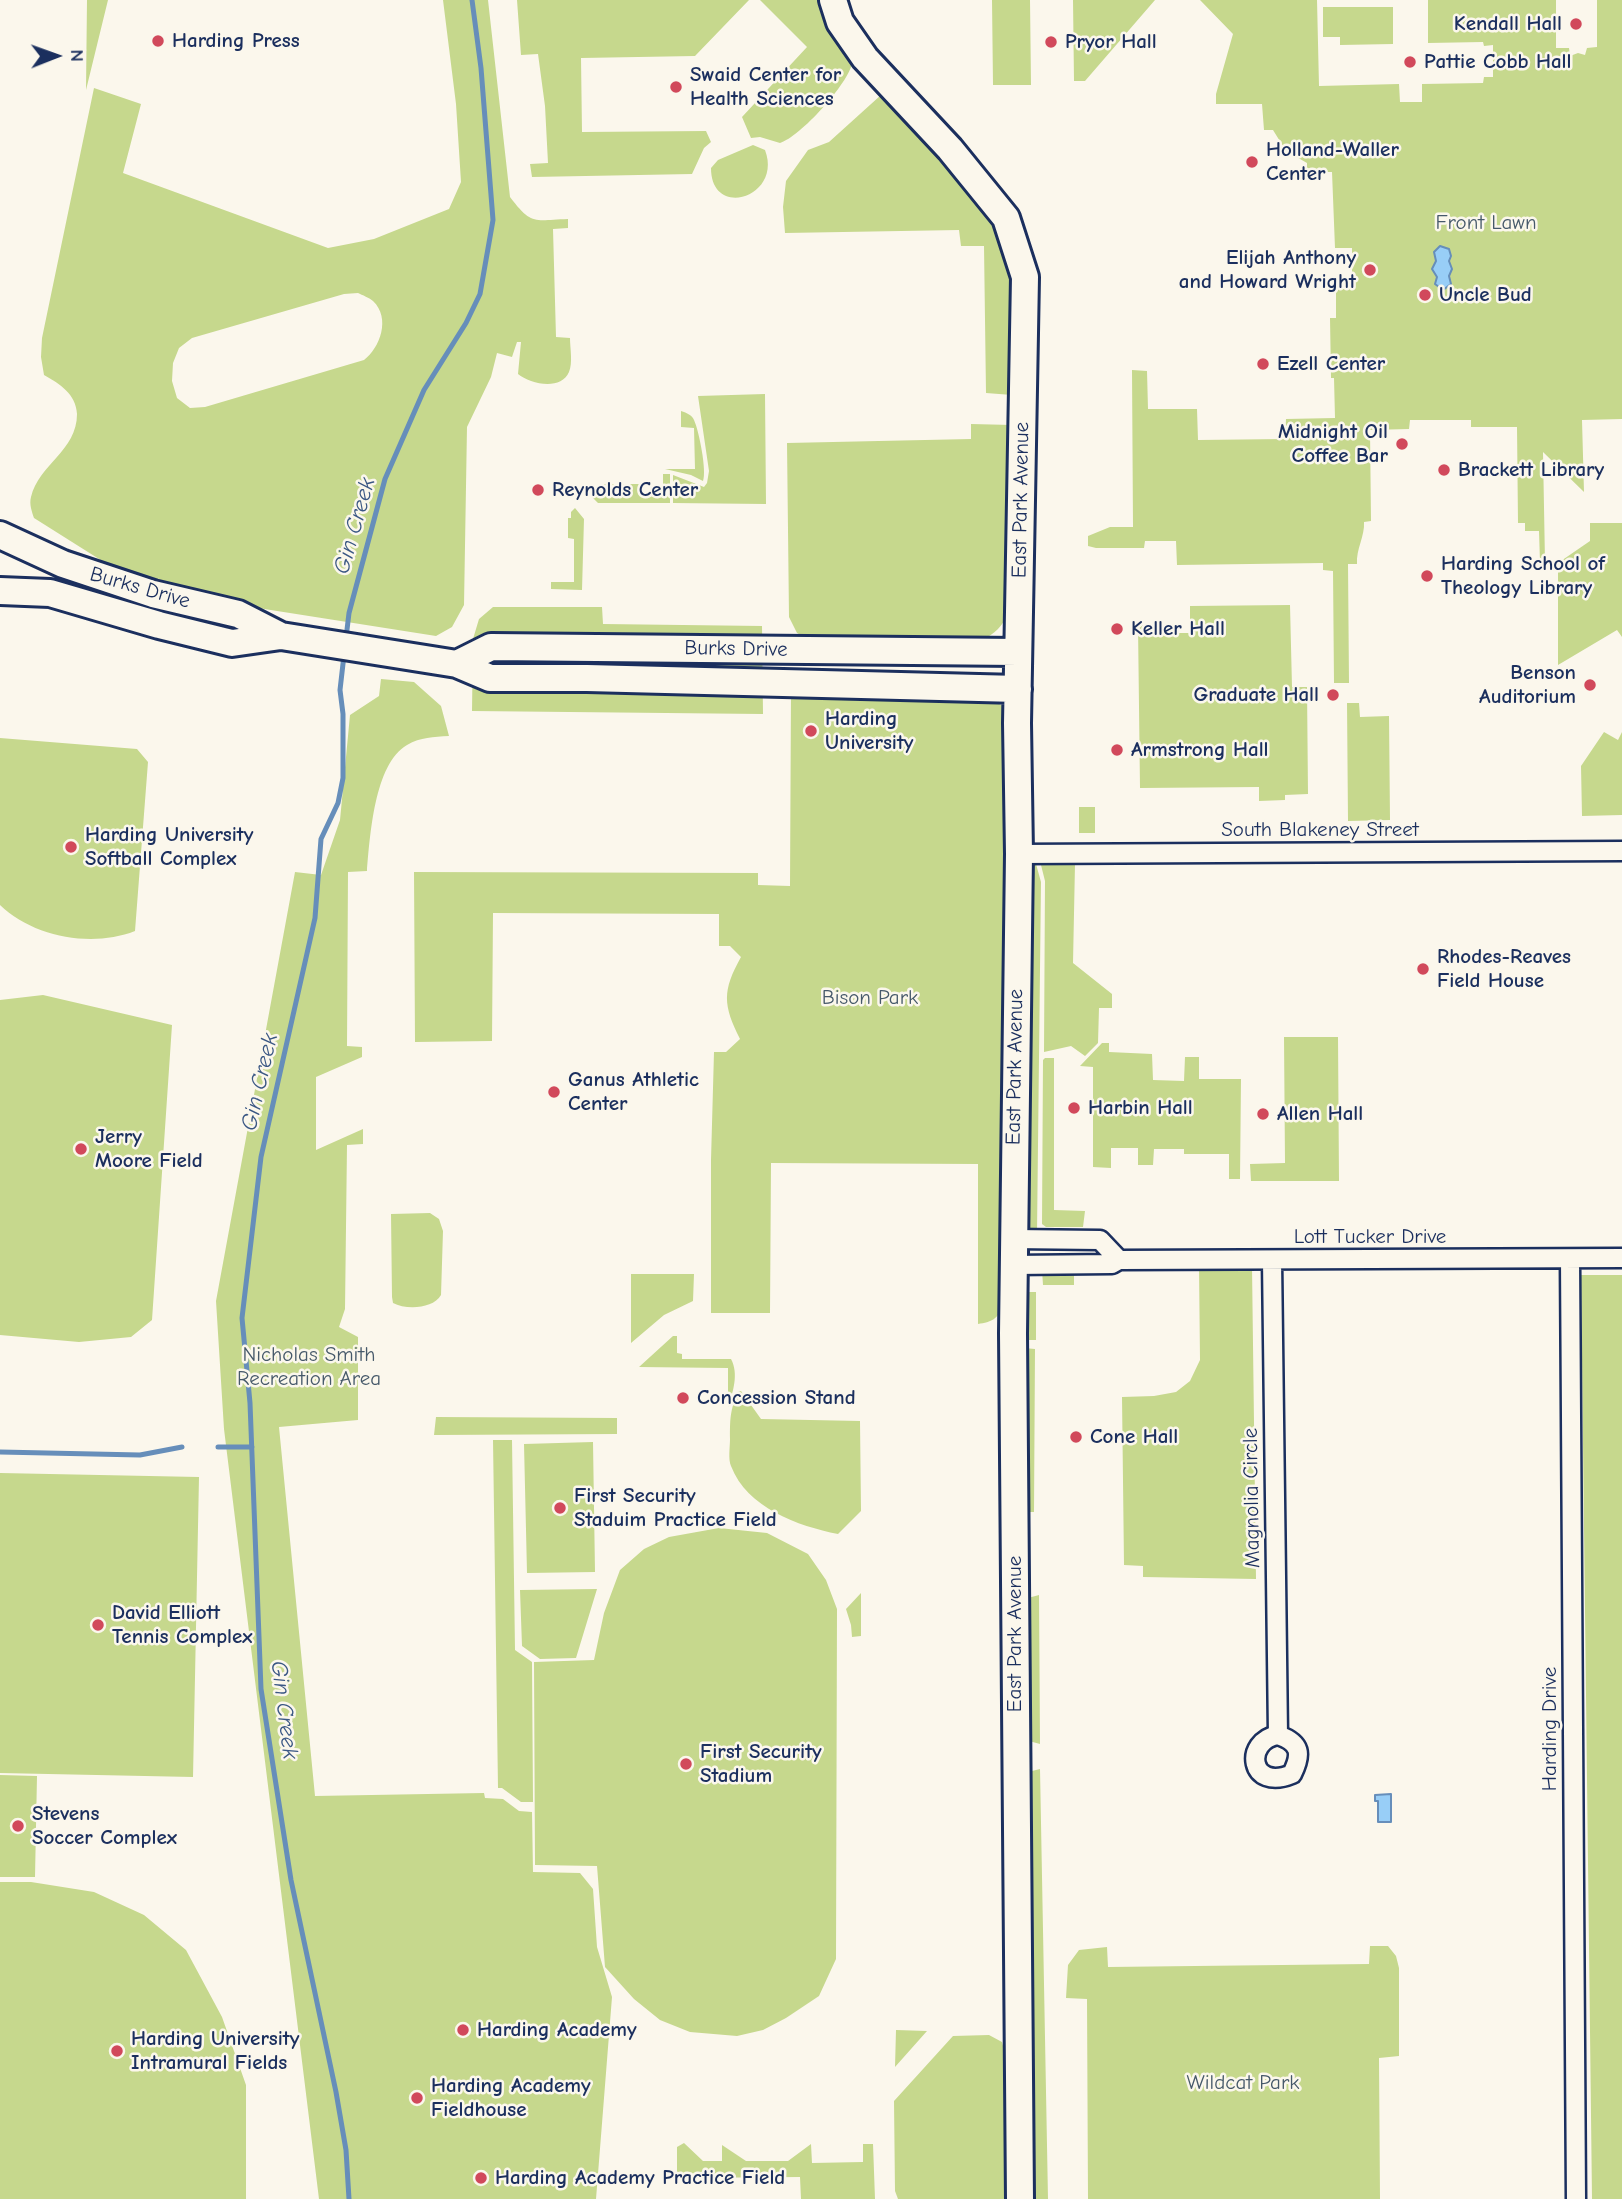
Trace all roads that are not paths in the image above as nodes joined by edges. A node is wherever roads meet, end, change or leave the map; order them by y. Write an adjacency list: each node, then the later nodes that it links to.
1 (833, 0): 5 (street, East Park Avenue)
2 (0, 535): 4 (street, Burks Drive)
3 (0, 591): 4 (street, Burks Drive)
4 (281, 636): 6 (street, Burks Drive)
5 (1018, 652): 6 (street, Burks Drive); 7 (street, East Park Avenue)
6 (457, 664): 7 (street, Burks Drive)
7 (1018, 689): 9 (street, East Park Avenue)
8 (1622, 851): 9 (street, South Blakeney Street)
9 (1018, 854): 10 (street, East Park Avenue)
10 (1013, 1252): 13 (street, Lott Tucker Drive); 15 (street, East Park Avenue)
11 (1622, 1258): 12 (street, Lott Tucker Drive)
12 (1570, 1259): 13 (street, Lott Tucker Drive); 16 (street, Harding Drive)
13 (1272, 1260): 14 (street, Magnolia Circle)
14 (1278, 1735)
15 (1020, 2199)
16 (1576, 2199)

